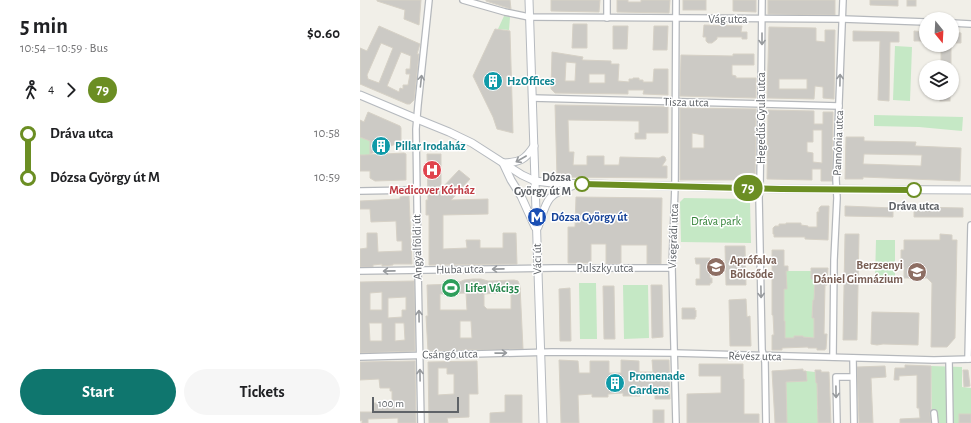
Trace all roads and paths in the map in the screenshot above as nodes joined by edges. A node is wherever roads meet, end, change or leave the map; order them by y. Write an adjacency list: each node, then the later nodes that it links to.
1 (429, 0): 21 (street, Angyalföldi út, one-way to 1)
2 (464, 0): 8 (street, Vág utca)
3 (529, 0): 8 (main road, Váci út)
4 (607, 0): 9 (street)
5 (676, 0): 10 (street, Visegrádi utca)
6 (762, 0): 11 (street, Hegedűs Gyula utca)
7 (843, 0): 12 (street, Pannónia utca)
8 (530, 17): 9 (street, Vág utca); 17 (main road, Váci út)
9 (607, 18): 10 (street, Vág utca)
10 (676, 18): 11 (street, Vág utca); 18 (street, Visegrádi utca)
11 (762, 19): 12 (street, Vág utca); 19 (street, Hegedűs Gyula utca, one-way to 19)
12 (843, 19): 13 (street, Vág utca); 20 (street, Pannónia utca, one-way to 12)
13 (919, 22)
14 (959, 23): 15 (street)
15 (971, 24)
16 (360, 95): 21 (main road)
17 (532, 98): 18 (street, Tisza utca); 22 (main road, Váci út)
18 (675, 102): 19 (street, Tisza utca); 26 (street, Visegrádi utca)
19 (761, 104): 20 (street, Tisza utca); 27 (street, Hegedűs Gyula utca)
20 (839, 106): 28 (street, Pannónia utca)
21 (417, 119): 23 (main road); 29 (street, Angyalföldi út)
22 (534, 146): 23 (main road, one-way to 23); 24 (main road, Váci út)
23 (503, 163): 24 (main road); 33 (main road)
24 (535, 181): 25 (main road); 33 (main road, Váci út)
25 (577, 184): 26 (main road); 33 (main road)
26 (675, 186): 27 (main road); 35 (street, Visegrádi utca)
27 (760, 188): 28 (main road); 41 (street, Hegedűs Gyula utca, one-way to 41)
28 (837, 189): 30 (main road); 43 (street, Pannónia utca)
29 (416, 190): 31 (street); 36 (street, Angyalföldi út)
30 (971, 190)
31 (360, 191)
32 (971, 225): 45 (street)
33 (536, 231): 34 (main road, Váci út)
34 (537, 268): 35 (street, Pulszky utca); 36 (street, Huba utca, one-way to 36); 38 (main road, Váci út)
35 (672, 268): 39 (street, Visegrádi utca)
36 (418, 270): 37 (street, Huba utca, one-way to 37); 40 (street, Angyalföldi út, one-way to 36)
37 (360, 271)
38 (540, 352): 39 (street, Révész utca); 40 (street, Csángó utca, one-way to 38); 50 (main road, Váci út)
39 (674, 354): 41 (street, Révész utca); 51 (street, Visegrádi utca)
40 (420, 355): 42 (street, Csángó utca); 49 (street, Angyalföldi út, one-way to 40)
41 (763, 356): 43 (street, Révész utca); 52 (street, Hegedűs Gyula utca)
42 (360, 357)
43 (833, 357): 44 (street, Révész utca)
44 (853, 358): 46 (street, Révész utca); 47 (street)
45 (969, 359): 46 (street, Révész utca)
46 (949, 360): 56 (street)
47 (853, 377): 53 (street, one-way to 53); 54 (street)
48 (934, 413): 55 (street)
49 (422, 423)
50 (543, 423)
51 (676, 423)
52 (766, 423)
53 (837, 423)
54 (854, 423)
55 (935, 423)
56 (950, 423)

